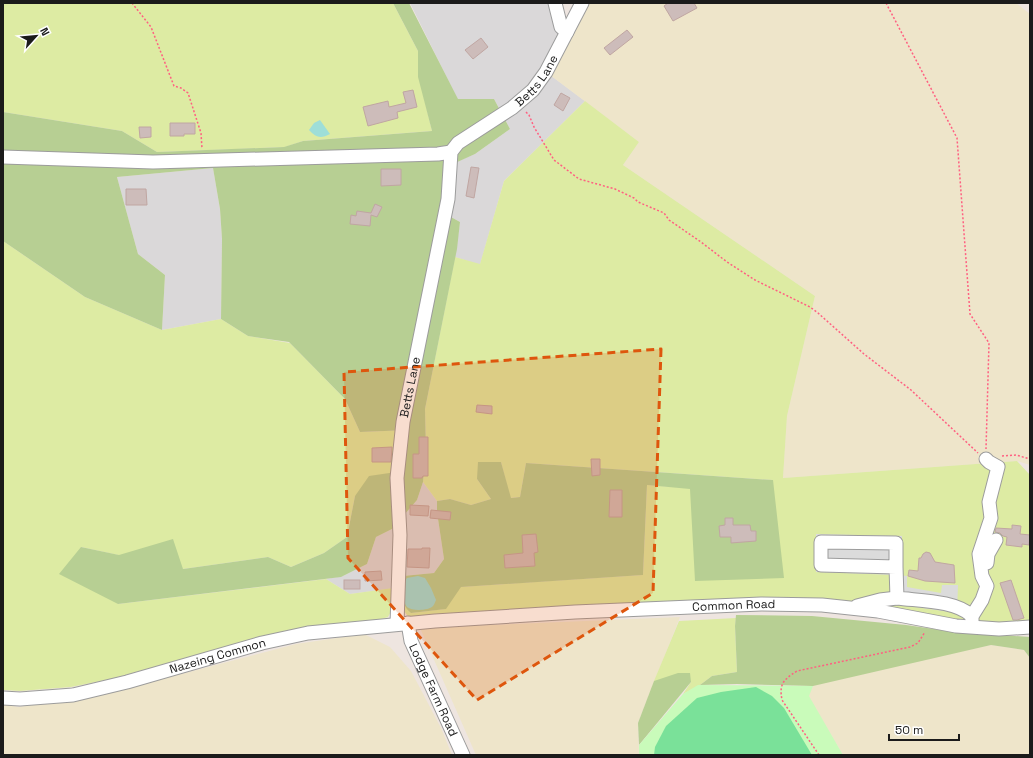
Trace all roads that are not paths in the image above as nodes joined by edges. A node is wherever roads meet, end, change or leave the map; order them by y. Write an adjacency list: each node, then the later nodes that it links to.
1 (555, 3): 3 (street)
2 (582, 3): 3 (street, Betts Lane)
3 (567, 32): 4 (street, Betts Lane)
4 (451, 152): 5 (street); 14 (street, Betts Lane)
5 (3, 157)
6 (986, 459): 9 (street)
7 (996, 540): 9 (street)
8 (896, 567): 8 (street); 10 (street)
9 (987, 584): 13 (street)
10 (897, 598): 11 (street); 13 (street)
11 (852, 608): 12 (street, Common Road); 13 (street, Common Road)
12 (435, 621): 14 (street, Nazeing Common)
13 (972, 621): 15 (street, Common Road)
14 (403, 623): 16 (street, Nazeing Common); 17 (street, Lodge Farm Road)
15 (1030, 627)
16 (3, 698)
17 (464, 755)

